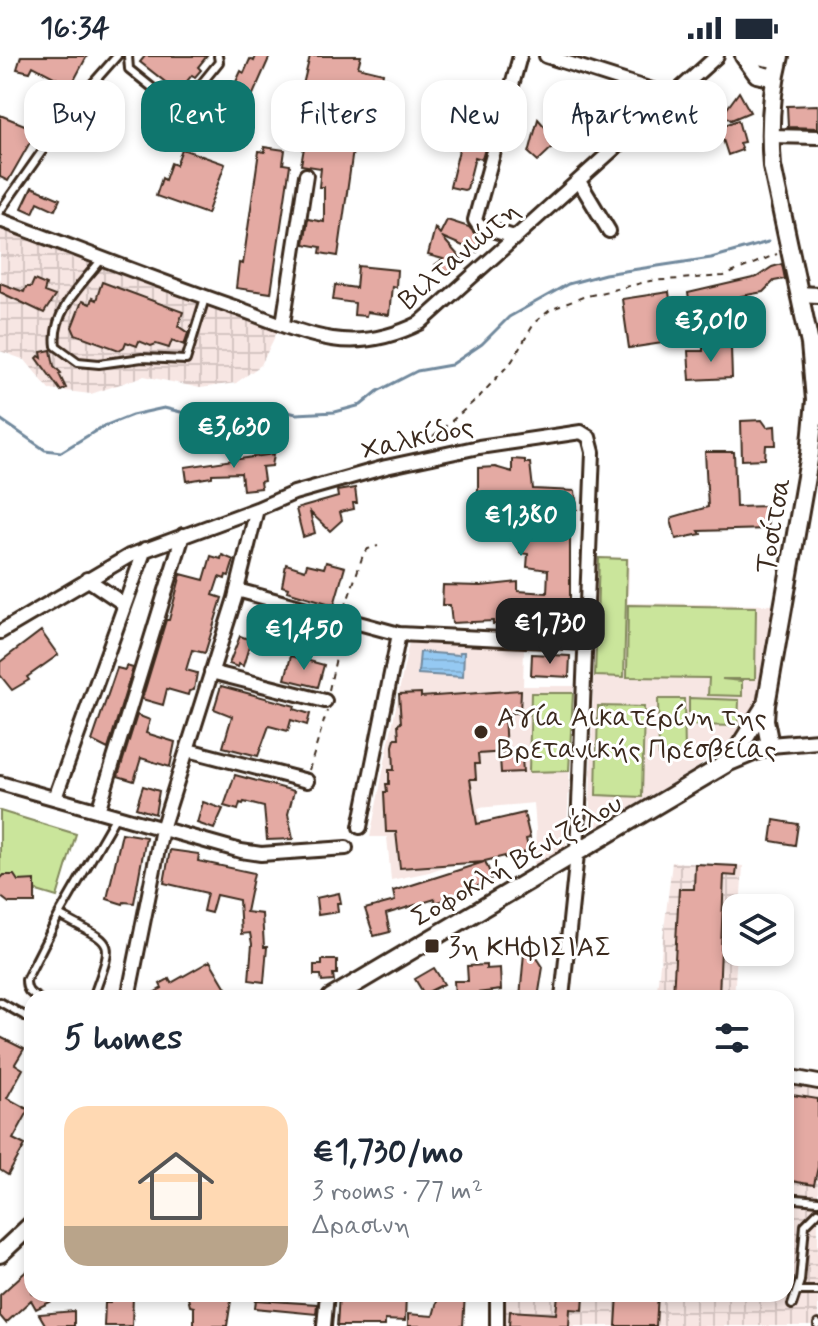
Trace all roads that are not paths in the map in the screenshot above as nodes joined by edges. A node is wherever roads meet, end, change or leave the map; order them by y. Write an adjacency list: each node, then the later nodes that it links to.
1 (117, 56): 18 (lane)
2 (128, 56): 3 (lane)
3 (218, 56)
4 (520, 56): 21 (street)
5 (546, 56): 11 (street)
6 (717, 56): 12 (street, Βιλτανιώτη)
7 (744, 56): 10 (main road)
8 (758, 56): 9 (main road)
9 (779, 58): 10 (main road, Τοσίτσα)
10 (775, 78): 13 (main road, Τοσίτσα)
11 (621, 80)
12 (689, 80)
13 (770, 136): 14 (street); 23 (main road, Τοσίτσα)
14 (818, 137)
15 (610, 152): 17 (street, Βιλτανιώτη)
16 (306, 175): 26 (street)
17 (579, 181): 20 (street); 21 (street, Βιλτανιώτη)
18 (0, 211)
19 (0, 220): 22 (street, Βιλτανιώτη)
20 (609, 231)
21 (514, 237): 26 (street, Βιλτανιώτη)
22 (102, 259): 25 (street, Βιλτανιώτη); 25 (lane)
23 (799, 294): 24 (street); 38 (main road, Τοσίτσα)
24 (818, 295)
25 (206, 297): 26 (street, Βιλτανιώτη)
26 (283, 324)
27 (257, 509): 28 (street, Χαλκίδος); 31 (street); 35 (street, Χαλκίδος)
28 (183, 535): 29 (street, Χαλκίδος); 46 (street)
29 (145, 549): 30 (street, Χαλκίδος); 32 (street)
30 (87, 579): 32 (street); 33 (street, Χαλκίδος)
31 (237, 590): 34 (street); 36 (street)
32 (124, 604): 45 (street)
33 (0, 632)
34 (399, 634): 35 (street); 48 (street)
35 (586, 643): 51 (street)
36 (211, 672): 37 (street); 41 (street)
37 (325, 701)
38 (766, 705): 40 (main road, Τοσίτσα); 42 (main road)
39 (818, 741): 40 (street)
40 (770, 745): 42 (main road, Σοφοκλή Βενιζέλου)
41 (188, 750): 43 (street); 49 (street)
42 (729, 762): 51 (main road, Σοφοκλή Βενιζέλου)
43 (307, 781)
44 (0, 783): 45 (street)
45 (55, 798): 46 (street)
46 (98, 811): 47 (street)
47 (116, 816): 49 (street); 52 (lane)
48 (360, 827)
49 (162, 829): 50 (street); 55 (street)
50 (346, 848)
51 (577, 854): 56 (main road, Σοφοκλή Βενιζέλου); 57 (street)
52 (59, 915): 53 (lane); 54 (lane)
53 (28, 990)
54 (96, 990)
55 (130, 990)
56 (353, 990)
57 (563, 990)
58 (0, 1002): 59 (lane)
59 (24, 1016)
60 (794, 1078): 61 (street)
61 (818, 1082)
62 (794, 1199): 63 (lane)
63 (818, 1201)
64 (818, 1212): 67 (lane)
65 (24, 1232): 66 (main road)
66 (0, 1254)
67 (798, 1291): 68 (lane); 69 (lane)
68 (817, 1292): 73 (lane)
69 (794, 1300)
70 (326, 1302): 75 (street)
71 (497, 1302): 76 (street)
72 (793, 1302): 74 (lane)
73 (818, 1302)
74 (792, 1305)
75 (324, 1326)
76 (497, 1326)

